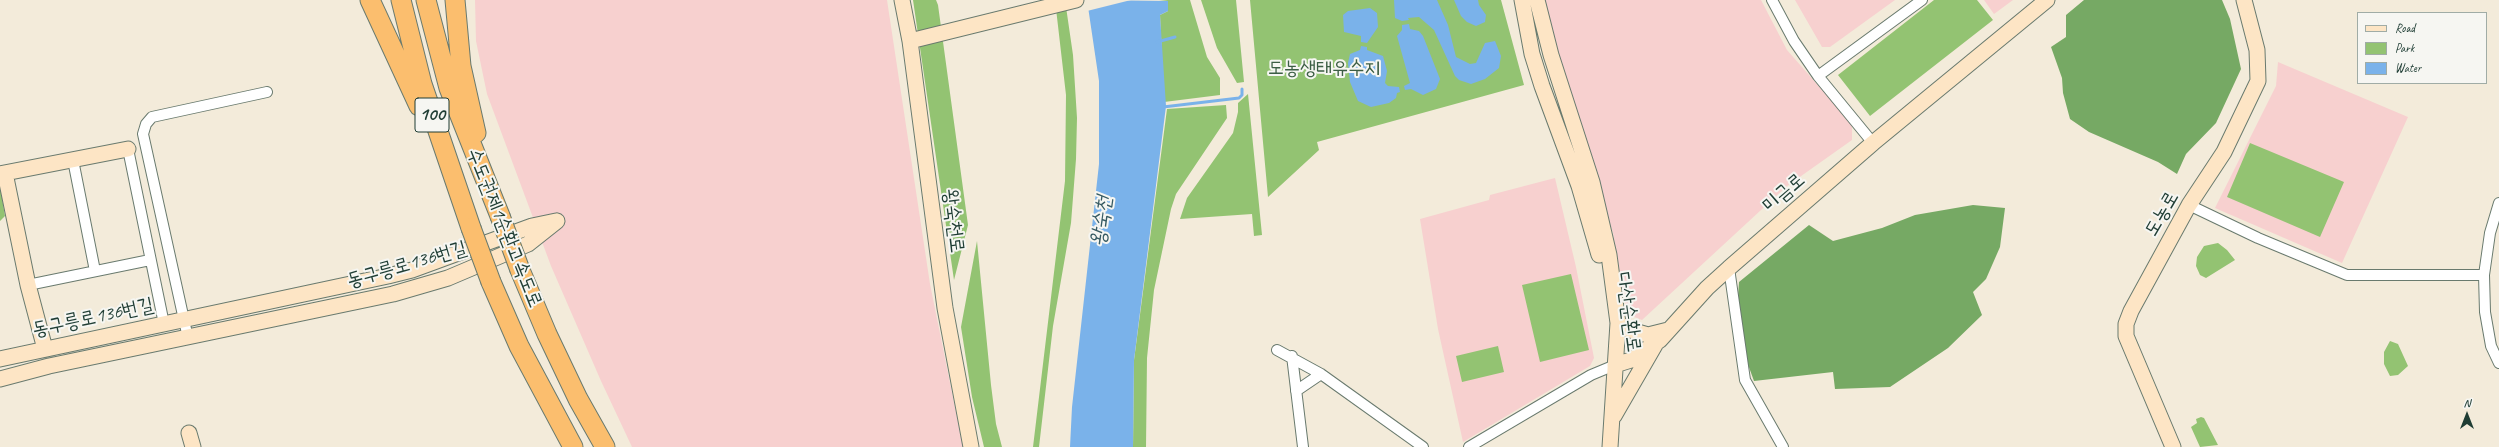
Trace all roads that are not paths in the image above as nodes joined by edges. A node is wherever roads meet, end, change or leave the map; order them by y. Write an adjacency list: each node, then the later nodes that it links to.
1 (370, 0): 21 (highway)
2 (400, 0): 21 (highway, 수도권제1순환고속도로 / 100)
3 (426, 0): 20 (highway, 수도권제1순환고속도로 / 100)
4 (455, 0): 20 (highway)
5 (902, 0): 13 (street, 왕숙천로)
6 (1076, 0): 13 (street)
7 (1522, 0): 40 (street, 다산순환로)
8 (1537, 0): 30 (street, 다산순환로)
9 (1772, 0): 14 (street)
10 (1922, 0): 14 (street)
11 (2047, 0): 16 (street, 미금로)
12 (2244, 0): 23 (street, 도농로)
13 (915, 39): 47 (street, 왕숙천로)
14 (1818, 76): 16 (street)
15 (267, 92): 29 (street)
16 (1872, 143): 25 (street, 미금로)
17 (128, 149): 18 (street); 24 (street)
18 (73, 160): 19 (street); 26 (street)
19 (3, 174): 28 (street)
20 (486, 182): 46 (highway, 수도권제1순환고속도로 / 100, bridge)
21 (455, 187): 45 (highway, 수도권제1순환고속도로 / 100, bridge)
22 (2499, 203): 27 (street)
23 (2189, 205): 27 (street); 52 (street, 도농로)
24 (150, 260): 26 (street); 31 (street)
25 (1729, 268): 32 (street, 미금로); 51 (street)
26 (95, 271): 28 (street)
27 (2484, 275): 39 (street)
28 (28, 285): 35 (street)
29 (184, 318): 31 (street, 동구릉로136번길); 33 (street); 33 (street, 동구릉로136번길)
30 (1618, 322): 32 (street); 40 (street, 다산순환로)
31 (164, 324): 35 (street, 동구릉로136번길)
32 (1669, 330): 34 (street, 미금로)
33 (188, 338): 42 (street, 동구릉로136번길)
34 (1655, 344): 40 (street, 미금로); 44 (street)
35 (45, 349): 38 (street, 동구릉로136번길)
36 (1277, 350): 37 (street)
37 (1292, 356): 41 (street); 43 (street)
38 (0, 359)
39 (2499, 363)
40 (1615, 365): 44 (street); 50 (street)
41 (1320, 374): 43 (street); 49 (street)
42 (0, 379)
43 (1296, 391): 48 (street)
44 (1609, 439)
45 (573, 447)
46 (605, 447)
47 (971, 447)
48 (1303, 447)
49 (1423, 447)
50 (1469, 447)
51 (1783, 447)
52 (2173, 447)

